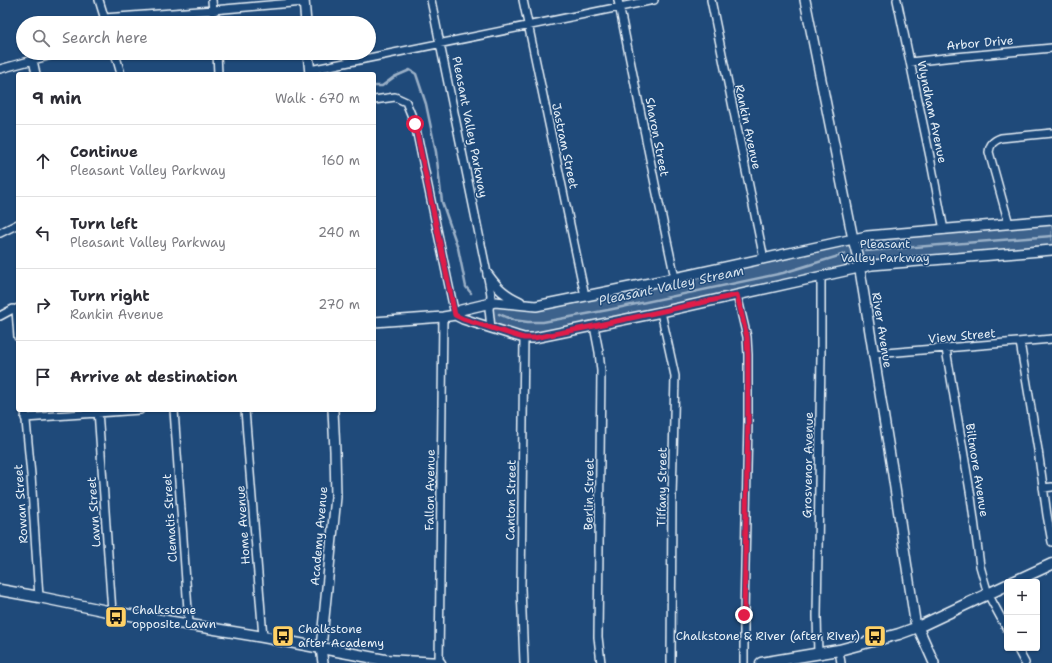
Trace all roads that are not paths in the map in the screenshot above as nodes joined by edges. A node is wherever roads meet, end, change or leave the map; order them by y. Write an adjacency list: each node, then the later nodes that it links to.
1 (99, 0): 12 (street)
2 (212, 0): 11 (street)
3 (431, 0): 17 (street)
4 (523, 0): 16 (street, Jastram Street)
5 (654, 0): 10 (street)
6 (711, 0): 40 (street, Rankin Avenue)
7 (805, 0): 38 (street, River Avenue)
8 (897, 0): 25 (street, Wyndham Avenue)
9 (304, 1): 11 (street); 15 (street)
10 (619, 4): 16 (street); 44 (street, Sharon Street)
11 (213, 10): 13 (street); 14 (street)
12 (104, 16)
13 (148, 16)
14 (213, 16)
15 (305, 16)
16 (528, 26): 17 (street); 46 (street, Jastram Street)
17 (441, 44): 19 (street, Pleasant Valley Parkway); 42 (street, Pleasant Valley Parkway)
18 (1052, 48): 25 (street, Arbor Drive)
19 (376, 58)
20 (33, 60): 26 (street); 27 (street)
21 (117, 60): 28 (street)
22 (217, 60): 29 (street)
23 (309, 60): 30 (street)
24 (366, 60): 30 (street, Pleasant Valley Parkway)
25 (910, 62): 36 (street, Wyndham Avenue)
26 (0, 69)
27 (36, 72)
28 (120, 72)
29 (218, 72)
30 (310, 72)
31 (376, 100): 51 (street)
32 (1052, 133): 34 (street)
33 (1052, 220): 34 (street)
34 (1009, 224): 36 (street)
35 (16, 225): 37 (street)
36 (944, 230): 38 (street)
37 (0, 233)
38 (853, 239): 40 (street); 41 (street, River Avenue)
39 (1052, 250): 41 (street)
40 (764, 259): 44 (street)
41 (860, 268): 43 (street); 61 (street, River Avenue)
42 (488, 275): 47 (street, Pleasant Valley Parkway); 48 (street, Pleasant Valley Parkway)
43 (821, 277): 45 (street); 85 (street, Grosvenor Avenue)
44 (675, 278): 46 (street)
45 (737, 295): 50 (street); 91 (street)
46 (585, 296): 48 (street)
47 (490, 303): 48 (street); 51 (street); 56 (street, Pleasant Valley Parkway)
48 (529, 306)
49 (16, 309): 52 (street)
50 (661, 312): 55 (street); 90 (street, Tiffany Street)
51 (455, 315): 53 (street); 56 (street)
52 (0, 316)
53 (443, 317): 54 (street); 87 (street, Fallon Avenue)
54 (376, 322)
55 (594, 326): 57 (street); 89 (street, Berlin Street)
56 (491, 328): 57 (street)
57 (524, 338): 88 (street, Canton Street)
58 (1052, 339): 59 (street, View Street)
59 (1020, 342): 60 (street, View Street); 69 (street)
60 (946, 349): 61 (street, View Street); 75 (street, Biltmore Avenue)
61 (874, 354): 80 (street, River Avenue)
62 (25, 412): 67 (street, Rowan Street)
63 (98, 412): 67 (street); 77 (street, Lawn Street)
64 (174, 412): 79 (street, Clematis Street)
65 (245, 412): 81 (street, Home Avenue)
66 (333, 412): 82 (street, Academy Avenue)
67 (25, 418): 76 (street, Rowan Street)
68 (1052, 487): 69 (street)
69 (1043, 488): 70 (street)
70 (1052, 542)
71 (1052, 564): 72 (main road)
72 (1020, 579)
73 (1004, 586): 75 (main road)
74 (0, 590): 76 (main road)
75 (988, 594): 78 (street, Biltmore Avenue); 80 (main road)
76 (39, 597): 77 (main road)
77 (112, 612): 79 (main road)
78 (1004, 623)
79 (189, 624): 81 (main road)
80 (918, 627): 83 (main road); 94 (street, River Avenue)
81 (263, 637): 82 (main road)
82 (321, 648): 86 (street, Academy Avenue); 87 (main road)
83 (839, 650): 85 (main road); 93 (street)
84 (1019, 651): 95 (street)
85 (818, 654): 92 (main road)
86 (323, 663)
87 (440, 663)
88 (524, 663)
89 (601, 663)
90 (671, 663)
91 (744, 663)
92 (761, 663)
93 (841, 663)
94 (934, 663)
95 (1025, 663)

